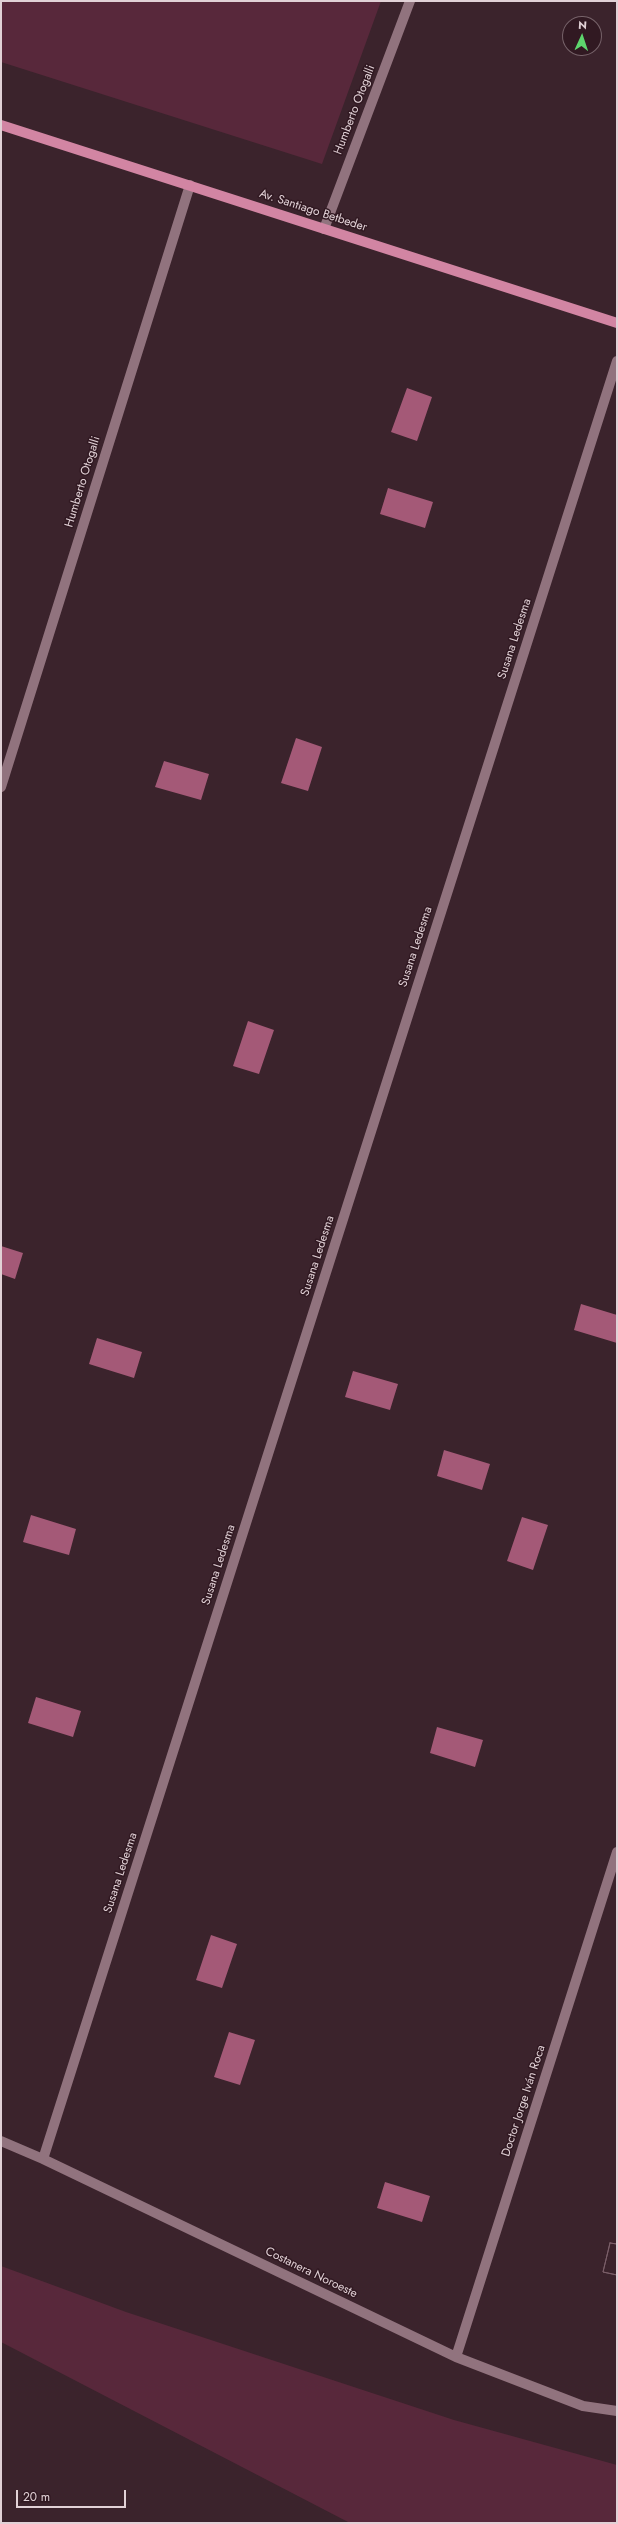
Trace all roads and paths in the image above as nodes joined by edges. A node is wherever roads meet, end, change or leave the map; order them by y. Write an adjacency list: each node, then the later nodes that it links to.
1 (410, 1): 4 (street, Humberto Otogalli)
2 (1, 125): 3 (main road, Av. Santiago Betbeder)
3 (190, 184): 4 (main road, Av. Santiago Betbeder); 7 (street, Humberto Otogalli)
4 (324, 229): 5 (main road, Av. Santiago Betbeder)
5 (617, 323)
6 (617, 361): 10 (street, Susana Ledesma)
7 (1, 787)
8 (617, 1852): 11 (street, Doctor Jorge Iván Roca)
9 (1, 2141): 10 (street, Costanera Noroeste)
10 (43, 2159): 11 (street, Costanera Noroeste)
11 (456, 2357): 12 (street, Costanera Noroeste)
12 (617, 2411)

